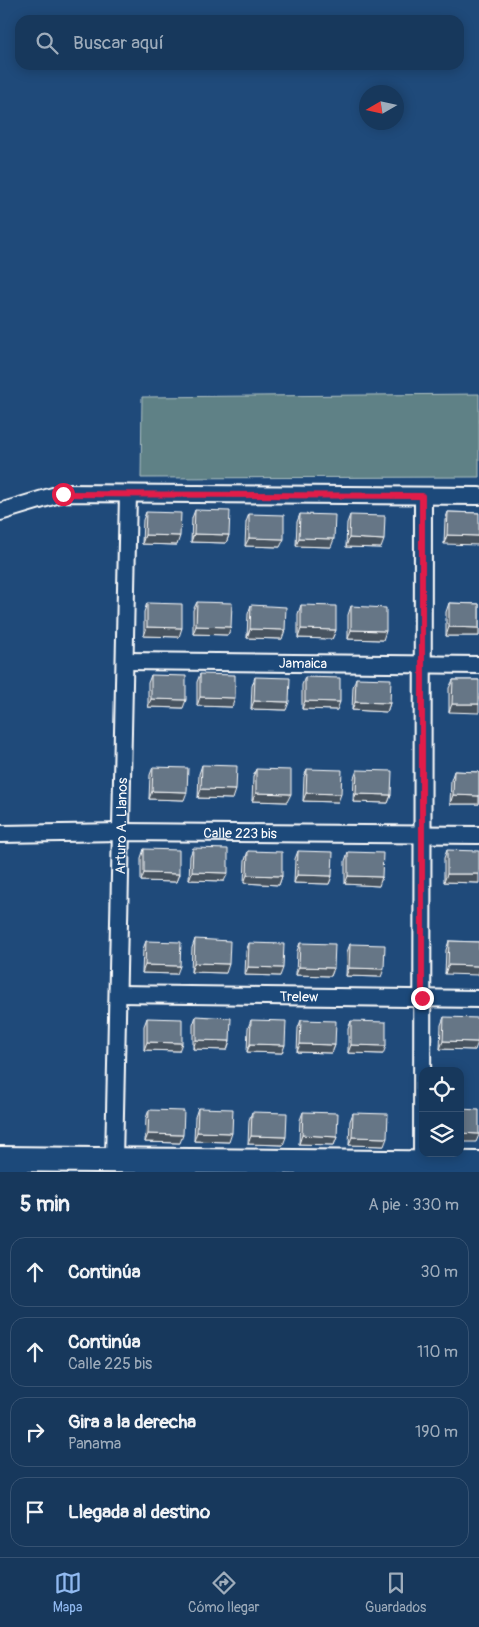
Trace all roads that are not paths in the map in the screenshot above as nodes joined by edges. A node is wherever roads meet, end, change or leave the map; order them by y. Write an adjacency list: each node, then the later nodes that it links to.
1 (128, 494): 2 (street); 4 (street); 5 (street, Arturo A. Llanos)
2 (422, 496): 3 (street); 6 (street)
3 (479, 496)
4 (0, 512)
5 (125, 661): 6 (street, Jamaica); 8 (street, Arturo A. Llanos)
6 (422, 664): 7 (street, Jamaica); 10 (street)
7 (479, 665)
8 (122, 832): 9 (street, Calle 223 bis); 10 (street, Calle 223 bis); 12 (street, Arturo A. Llanos)
9 (0, 834)
10 (422, 835): 11 (street, Calle 223 bis); 13 (street)
11 (479, 835)
12 (120, 994): 13 (street, Trelew); 16 (street, Arturo A. Llanos)
13 (422, 998): 14 (street, Trelew); 17 (street)
14 (479, 999)
15 (0, 1158): 16 (street)
16 (114, 1160): 17 (street)
17 (422, 1163): 18 (street)
18 (479, 1164)

